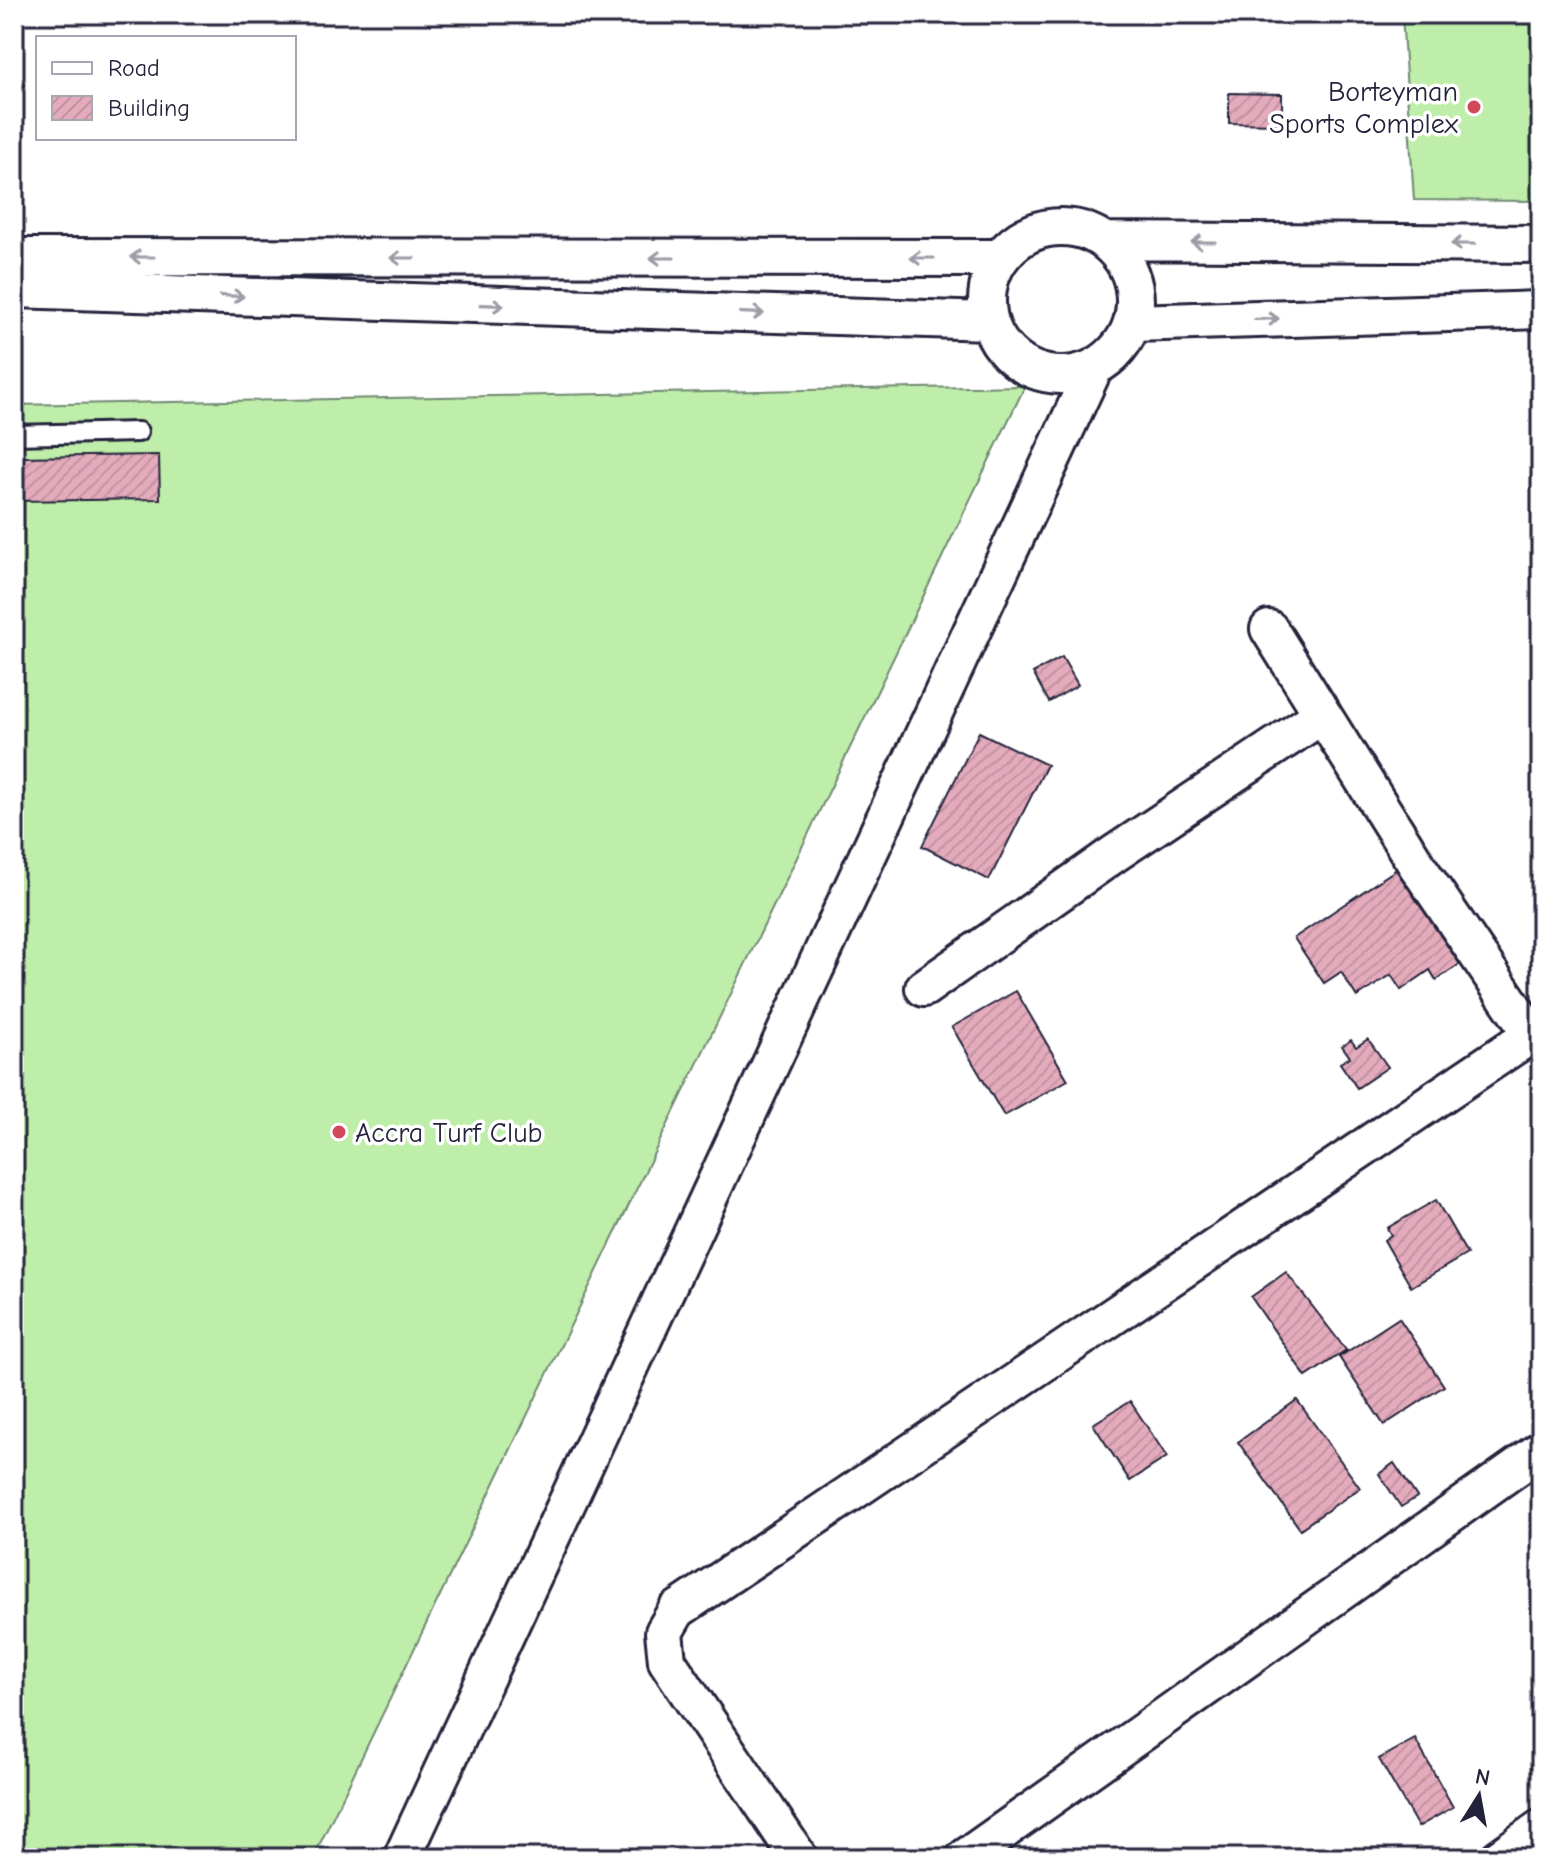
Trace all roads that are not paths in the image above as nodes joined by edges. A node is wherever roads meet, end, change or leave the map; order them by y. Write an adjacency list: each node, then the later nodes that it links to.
1 (1105, 241): 2 (street, one-way to 1); 4 (street); 8 (street)
2 (1541, 244)
3 (14, 257): 4 (street, one-way to 3)
4 (1000, 258): 7 (street)
5 (14, 289): 7 (street, one-way to 7)
6 (1541, 310): 8 (street, one-way to 6)
7 (989, 321): 9 (street)
8 (1133, 323): 9 (street)
9 (1094, 368): 18 (street)
10 (138, 432): 11 (lane)
11 (14, 435)
12 (1269, 629): 13 (street)
13 (1322, 715): 14 (street); 15 (street)
14 (924, 988)
15 (1536, 1032): 19 (street)
16 (1537, 1461): 20 (street)
17 (1541, 1828): 21 (street)
18 (402, 1858)
19 (799, 1858)
20 (965, 1858)
21 (1499, 1858)

